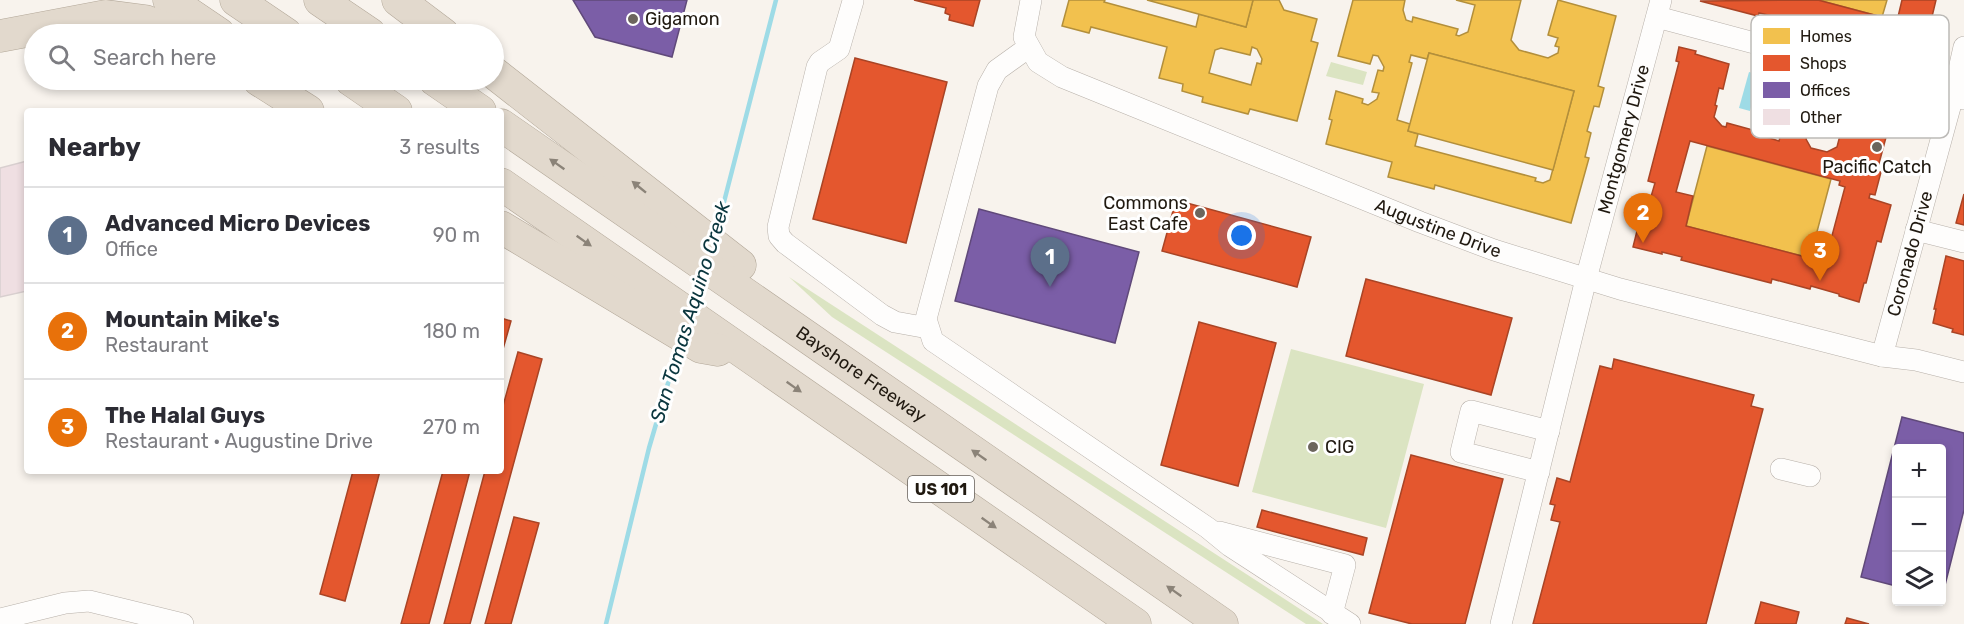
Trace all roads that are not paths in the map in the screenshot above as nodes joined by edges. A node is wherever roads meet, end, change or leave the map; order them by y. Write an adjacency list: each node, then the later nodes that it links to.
1 (169, 0): 10 (highway)
2 (236, 0): 11 (highway)
3 (320, 0): 12 (highway)
4 (396, 0): 13 (highway)
5 (1030, 0): 17 (street)
6 (853, 1): 39 (street)
7 (1659, 8): 16 (street); 37 (street, Montgomery Drive)
8 (64, 24): 9 (highway)
9 (153, 24)
10 (204, 24)
11 (271, 24)
12 (355, 24)
13 (429, 24)
14 (24, 31): 15 (highway)
15 (0, 36)
16 (1751, 36)
17 (1026, 42): 37 (street, Augustine Drive); 39 (street)
18 (1964, 47): 24 (street, Coronado Drive)
19 (504, 81): 35 (highway, one-way to 19)
20 (275, 90): 25 (highway)
21 (299, 90): 26 (highway)
22 (366, 90): 27 (highway)
23 (450, 90): 28 (highway)
24 (1958, 98): 29 (street, Coronado Drive)
25 (303, 108)
26 (326, 108)
27 (392, 108)
28 (476, 108)
29 (1949, 126)
30 (504, 127): 35 (highway, Bayshore Freeway / US 101, one-way to 30)
31 (1945, 138): 34 (street, Coronado Drive)
32 (504, 186): 38 (highway, US 101, one-way to 38)
33 (504, 229): 38 (highway)
34 (1916, 230): 36 (street); 40 (street, Coronado Drive)
35 (679, 234): 52 (highway, Bayshore Freeway / US 101, one-way to 35)
36 (1964, 242)
37 (1586, 279): 40 (street, Augustine Drive); 43 (street, Montgomery Drive)
38 (649, 302): 51 (highway, US 101, one-way to 51)
39 (928, 328): 47 (street)
40 (1882, 356): 41 (street, Augustine Drive); 42 (street, Augustine Drive)
41 (1964, 372)
42 (1964, 387)
43 (1549, 432): 45 (street, Montgomery Drive); 45 (street)
44 (1781, 469): 46 (street)
45 (1539, 472): 53 (street, Montgomery Drive)
46 (1810, 476)
47 (1208, 528): 48 (street); 48 (street)
48 (1341, 619)
49 (0, 620): 50 (street)
50 (183, 624)
51 (1135, 624)
52 (1222, 624)
53 (1502, 624)

